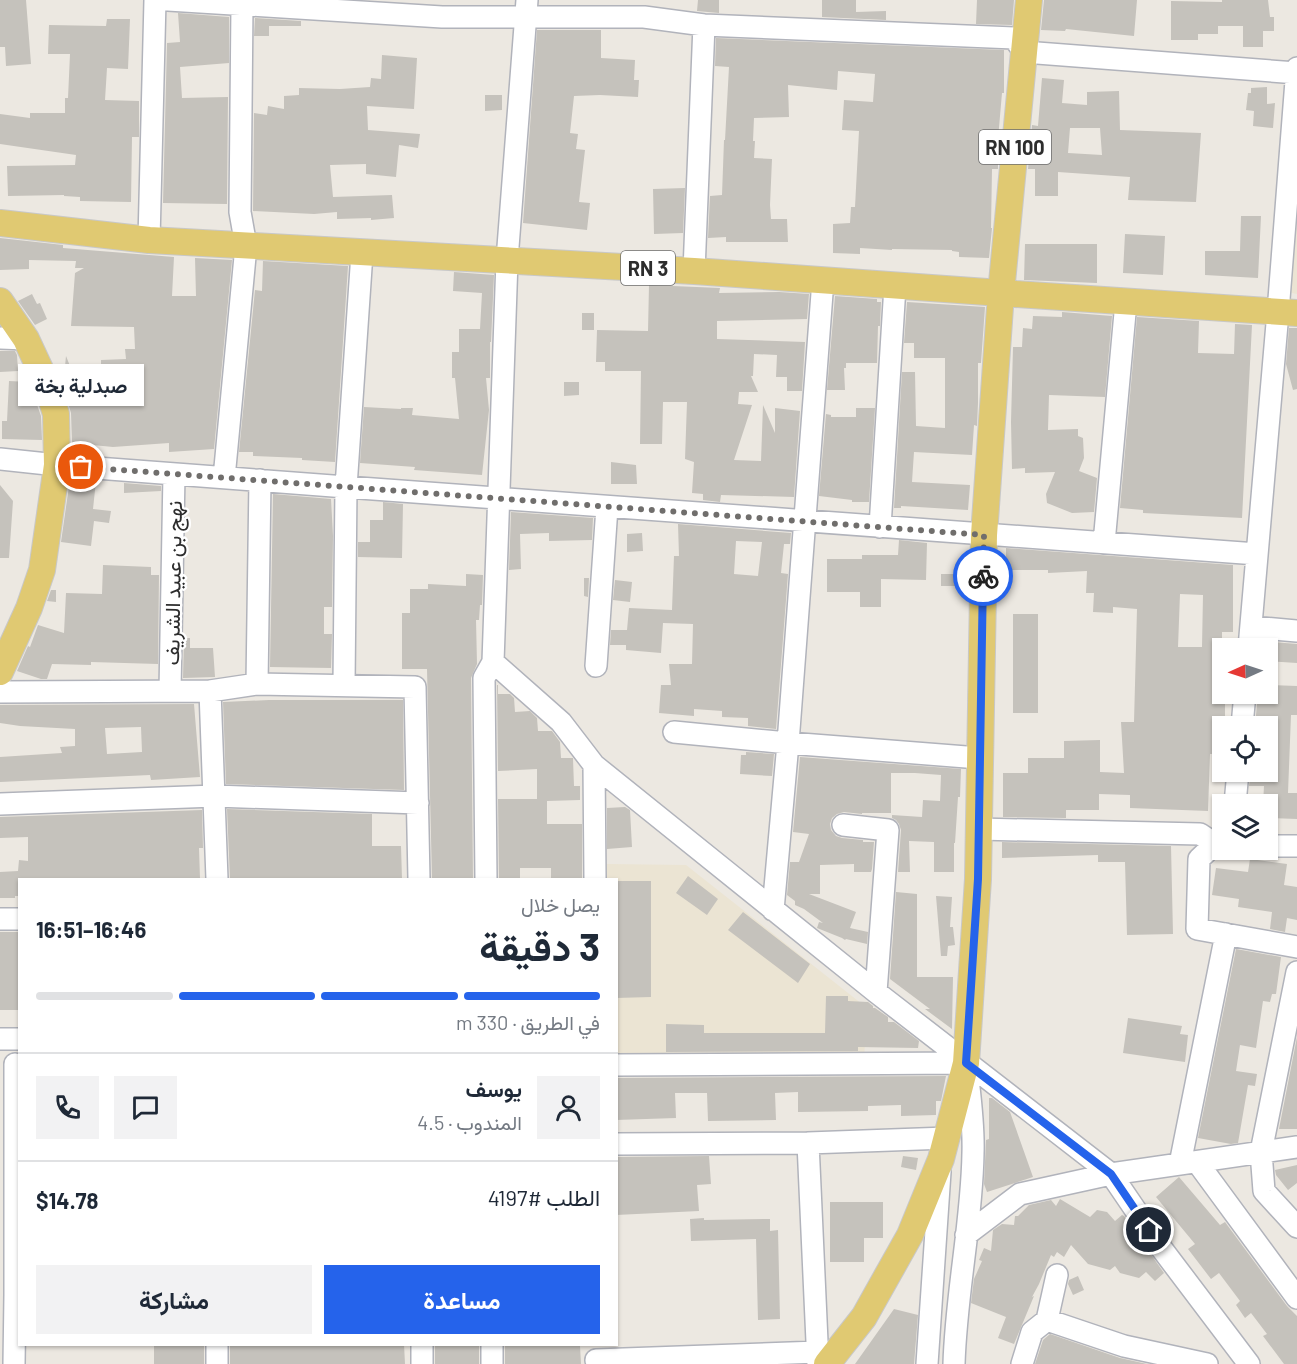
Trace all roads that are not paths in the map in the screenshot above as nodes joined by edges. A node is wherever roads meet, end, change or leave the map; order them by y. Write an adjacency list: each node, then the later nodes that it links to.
1 (155, 0): 12 (street)
2 (168, 0): 4 (street)
3 (1029, 0): 8 (main road, RN 100)
4 (242, 5): 5 (street); 13 (street)
5 (442, 9): 6 (street)
6 (526, 9): 7 (street); 15 (street)
7 (704, 25): 8 (street); 16 (street)
8 (1024, 52): 10 (street); 19 (main road, RN 100)
9 (1297, 68): 10 (street)
10 (1297, 73): 22 (street)
11 (0, 224): 12 (main road, RN 3)
12 (149, 240): 13 (main road, RN 3)
13 (246, 246): 14 (main road, RN 3); 28 (street)
14 (362, 253): 15 (main road, RN 3); 30 (street)
15 (507, 260): 16 (main road, RN 3); 31 (street)
16 (694, 271): 17 (main road, RN 3)
17 (823, 280): 18 (main road, RN 3); 33 (street)
18 (895, 286): 19 (main road, RN 3); 34 (street)
19 (1001, 293): 21 (main road, RN 3); 35 (main road, RN 100)
20 (0, 301): 24 (main road)
21 (1126, 302): 22 (main road, RN 3); 36 (street)
22 (1288, 312): 37 (street)
23 (0, 338): 24 (street)
24 (26, 339): 26 (main road)
25 (0, 459): 26 (street)
26 (57, 465): 27 (street); 42 (main road)
27 (174, 474): 28 (street); 45 (street, نهج بن عبيد الشريف)
28 (224, 478): 29 (street)
29 (260, 480): 30 (street); 43 (street)
30 (346, 487): 31 (street); 44 (street)
31 (499, 498): 32 (street); 40 (street)
32 (607, 507): 33 (street); 41 (street)
33 (804, 521): 34 (street); 49 (street)
34 (880, 527): 35 (street)
35 (984, 535): 36 (street); 50 (main road, RN 100)
36 (1104, 543): 37 (street)
37 (1257, 554): 39 (street)
38 (1297, 631): 39 (street)
39 (1250, 638)
40 (493, 662): 51 (street); 63 (street)
41 (596, 666)
42 (0, 672)
43 (257, 684): 44 (street); 46 (street)
44 (344, 685): 53 (street)
45 (170, 691): 46 (street); 47 (street)
46 (210, 691): 52 (street)
47 (0, 692)
48 (674, 732): 49 (street)
49 (788, 743): 50 (street); 65 (street)
50 (979, 758): 56 (main road, RN 100)
51 (594, 765): 64 (street); 65 (street)
52 (214, 796): 53 (street); 54 (street); 61 (street)
53 (418, 803): 62 (street)
54 (0, 804)
55 (843, 825): 71 (street)
56 (979, 829): 57 (street); 74 (main road, RN 100)
57 (1212, 838)
58 (1278, 846): 59 (street)
59 (1295, 846)
60 (1212, 847): 68 (street)
61 (217, 878)
62 (419, 878)
63 (486, 878)
64 (595, 878)
65 (773, 910): 71 (street)
66 (0, 919): 67 (street)
67 (18, 919)
68 (1226, 934): 69 (street); 82 (street)
69 (1297, 947)
70 (1297, 972): 81 (street)
71 (876, 992): 74 (street)
72 (0, 1039): 73 (street)
73 (18, 1039)
74 (966, 1063): 76 (street); 80 (main road, RN 100); 83 (street); 86 (street)
75 (12, 1064): 84 (street)
76 (618, 1065)
77 (808, 1143): 78 (street); 80 (street); 97 (street)
78 (618, 1144)
79 (1297, 1147): 81 (street)
80 (944, 1148): 97 (main road, RN 100); 102 (street)
81 (1261, 1152): 82 (street); 85 (street)
82 (1188, 1163): 83 (street); 89 (street)
83 (1111, 1174): 86 (street); 91 (street)
84 (12, 1180): 88 (street)
85 (1297, 1227)
86 (966, 1235): 103 (street)
87 (1057, 1275): 90 (street)
88 (12, 1295): 98 (street)
89 (1297, 1298)
90 (1047, 1320): 95 (street); 104 (street)
91 (1232, 1341): 106 (street); 107 (street)
92 (217, 1346): 99 (street)
93 (422, 1346): 100 (street)
94 (492, 1346): 101 (street)
95 (1121, 1355): 105 (street)
96 (596, 1356): 97 (street)
97 (821, 1360)
98 (14, 1364)
99 (217, 1364)
100 (422, 1364)
101 (492, 1364)
102 (927, 1364)
103 (954, 1364)
104 (1022, 1364)
105 (1207, 1364)
106 (1226, 1364)
107 (1249, 1364)

